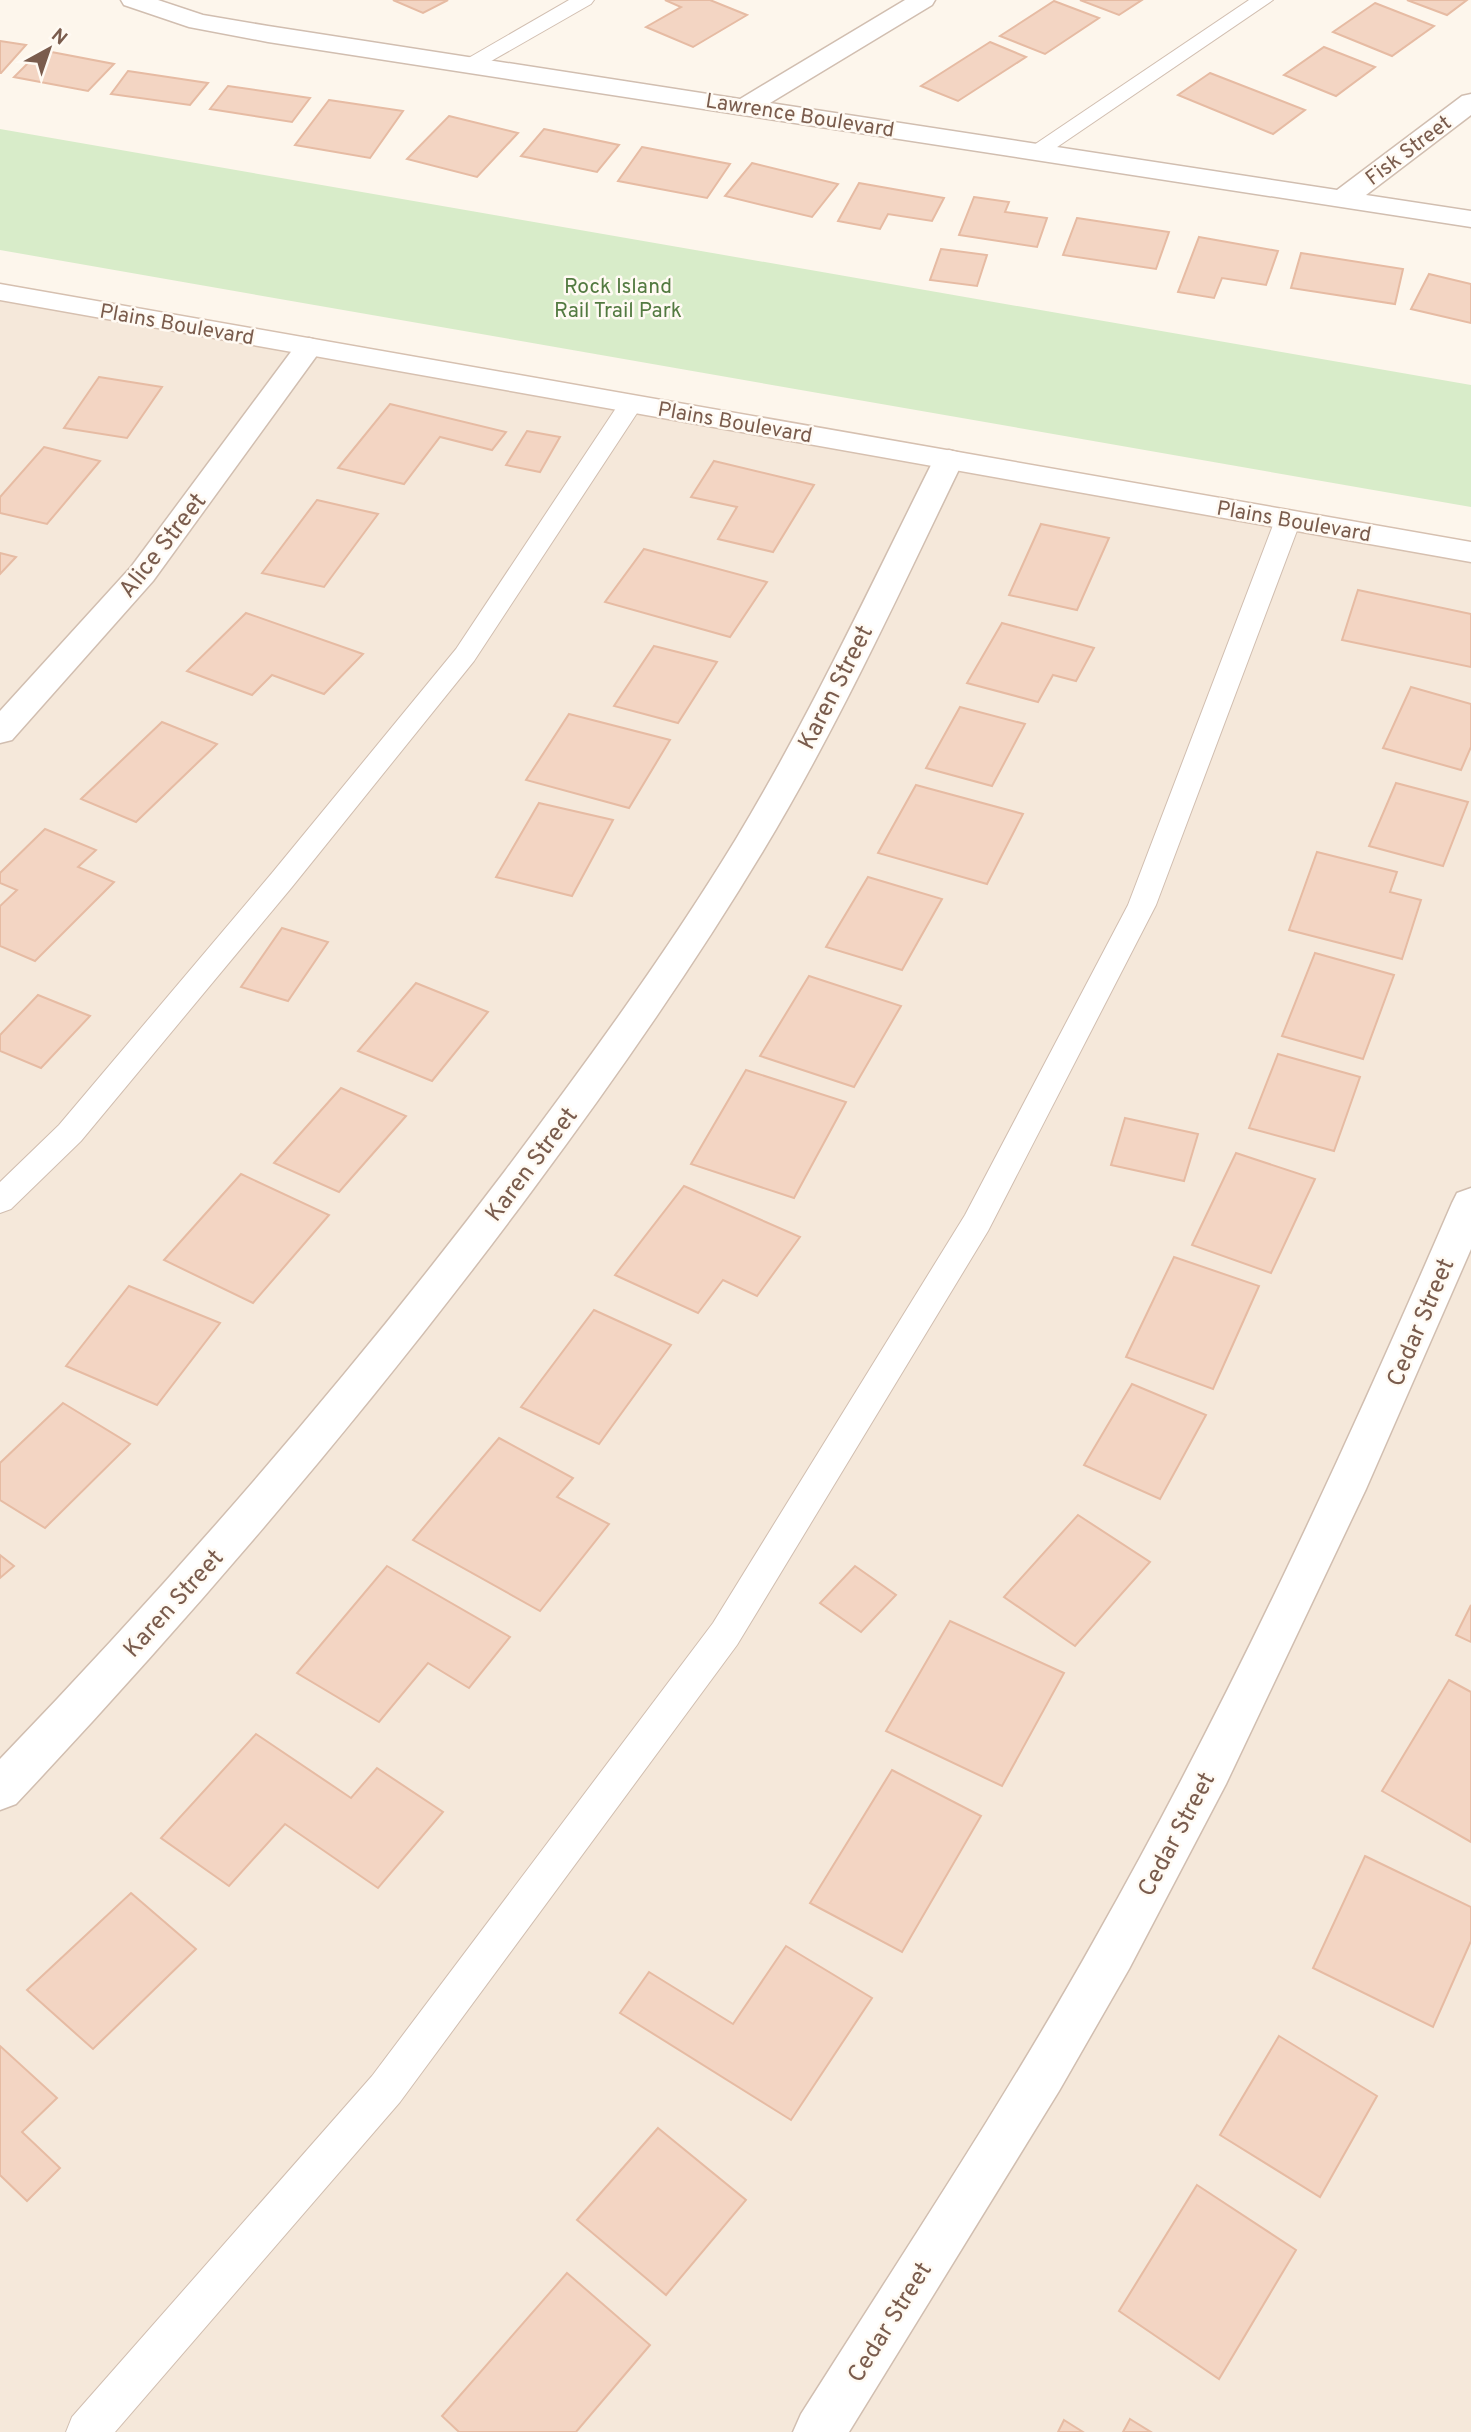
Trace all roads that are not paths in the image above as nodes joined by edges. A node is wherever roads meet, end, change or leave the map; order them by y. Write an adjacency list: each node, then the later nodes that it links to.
1 (133, 0): 6 (street, Lawrence Boulevard)
2 (584, 0): 7 (lane)
3 (923, 0): 9 (street)
4 (1263, 0): 10 (lane)
5 (229, 5): 6 (street)
6 (198, 22): 7 (street, Lawrence Boulevard)
7 (472, 64): 9 (street, Lawrence Boulevard)
8 (1471, 102): 11 (street, Fisk Street)
9 (747, 106): 10 (street, Lawrence Boulevard)
10 (1036, 151): 11 (street, Lawrence Boulevard)
11 (1344, 198): 12 (street, Lawrence Boulevard)
12 (1471, 219)
13 (2, 296): 14 (street, Plains Boulevard)
14 (309, 347): 15 (street, Plains Boulevard); 19 (street, Alice Street)
15 (631, 404): 16 (street, Plains Boulevard); 20 (lane)
16 (949, 459): 17 (street, Plains Boulevard); 22 (street, Karen Street)
17 (1288, 520): 18 (street, Plains Boulevard); 23 (lane)
18 (1471, 552)
19 (0, 732)
20 (0, 1201)
21 (1471, 1203): 24 (street, Cedar Street)
22 (0, 1790)
23 (87, 2432)
24 (819, 2432)

